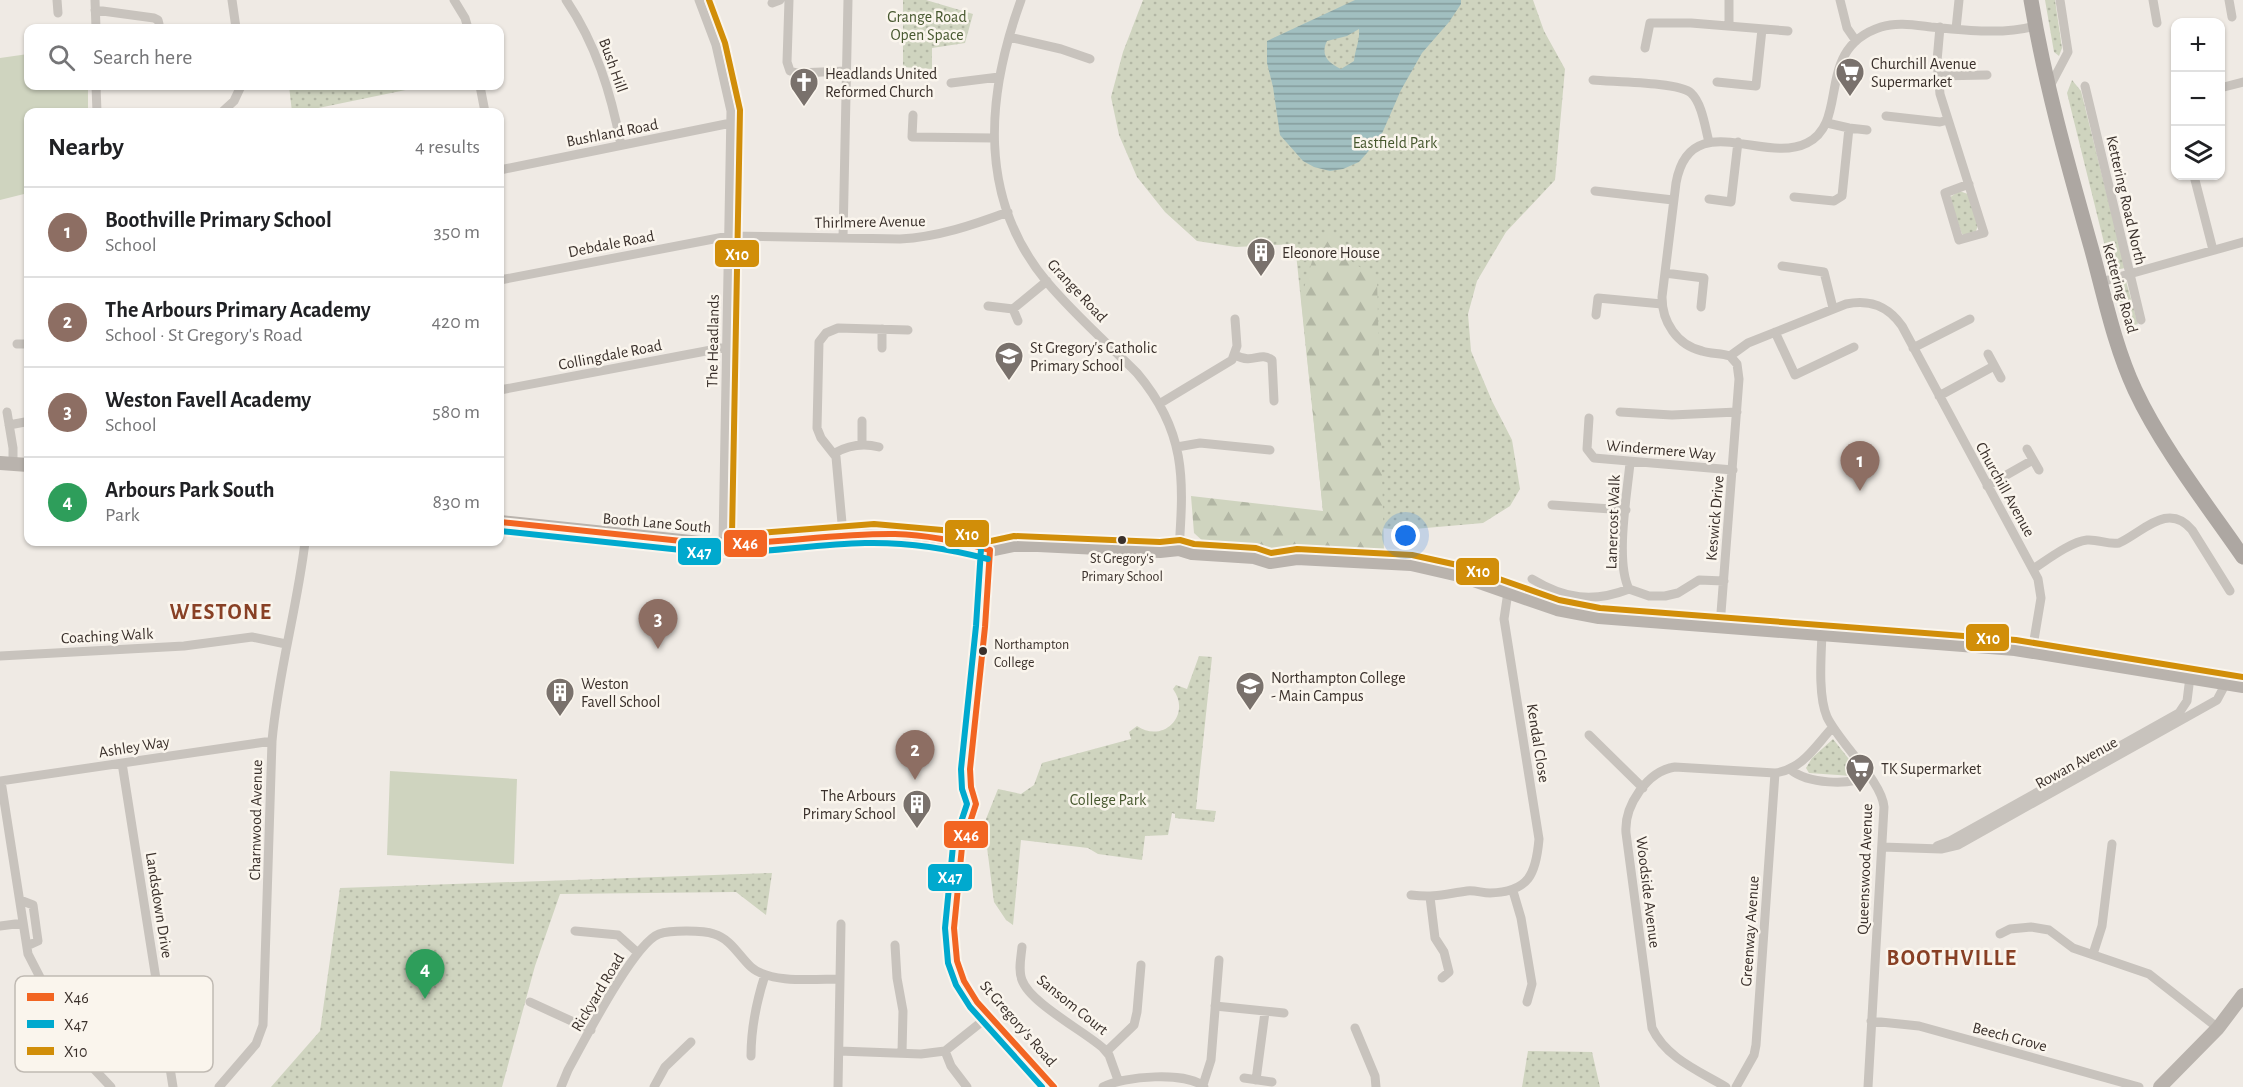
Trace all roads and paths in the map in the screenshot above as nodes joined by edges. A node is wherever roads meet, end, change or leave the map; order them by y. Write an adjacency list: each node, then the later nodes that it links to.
1 (57, 0): 18 (street)
2 (95, 0): 17 (street)
3 (232, 0): 23 (street)
4 (454, 0): 24 (street)
5 (566, 0): 64 (street, Bush Hill)
6 (699, 0): 57 (street, The Headlands)
7 (789, 0): 37 (street)
8 (848, 0): 37 (street)
9 (1021, 0): 31 (street, Grange Road)
10 (1730, 0): 25 (street)
11 (1840, 0): 32 (street)
12 (1959, 0): 28 (street)
13 (2031, 0): 26 (main road, Kettering Road)
14 (2060, 0): 36 (street)
15 (2153, 0): 20 (street)
16 (2229, 0): 19 (street)
17 (95, 10): 21 (street); 22 (street)
18 (58, 13)
19 (2232, 17)
20 (2157, 23)
21 (96, 24)
22 (159, 24)
23 (235, 24)
24 (467, 24)
25 (1729, 26): 29 (street); 33 (street)
26 (2036, 26): 28 (street); 35 (main road, Kettering Road)
27 (1940, 27): 28 (street); 32 (street); 39 (street)
28 (1956, 28)
29 (1762, 29): 30 (street); 42 (street)
30 (1788, 31)
31 (1009, 37): 34 (street); 40 (street, Grange Road)
32 (1856, 41): 58 (street)
33 (1645, 48)
34 (1090, 59)
35 (2042, 62): 36 (street); 47 (main road, Kettering Road)
36 (2062, 64): 47 (street)
37 (847, 71): 74 (street)
38 (1987, 75): 39 (street)
39 (1938, 76): 56 (street)
40 (999, 77): 44 (street); 61 (street, Grange Road)
41 (1593, 80): 62 (street)
42 (1717, 82)
43 (2243, 82): 46 (street)
44 (951, 83)
45 (2085, 86): 79 (street, Kettering Road North)
46 (2225, 87)
47 (2049, 89): 82 (main road, Kettering Road)
48 (96, 90): 51 (street)
49 (240, 90): 52 (street)
50 (481, 90): 53 (street)
51 (97, 108)
52 (226, 108)
53 (484, 108)
54 (913, 114): 61 (street)
55 (1886, 116): 56 (street)
56 (1948, 120): 67 (street)
57 (731, 123): 64 (street, Bushland Road); 73 (street, The Headlands)
58 (1827, 123): 59 (street); 63 (street)
59 (1850, 128): 60 (street); 69 (street)
60 (1867, 130)
61 (993, 138): 72 (street, Grange Road)
62 (1709, 142): 63 (street); 71 (street)
63 (1738, 142): 70 (street)
64 (621, 145): 65 (street, Bushland Road)
65 (504, 169)
66 (2195, 180): 76 (street)
67 (1969, 184): 67 (street)
68 (1595, 191): 71 (street)
69 (1794, 197)
70 (1709, 199)
71 (1673, 200): 78 (street)
72 (1008, 212): 74 (street, Thirlmere Avenue); 81 (street, Grange Road)
73 (729, 236): 74 (street, Thirlmere Avenue); 80 (street, Debdale Road); 99 (street, The Headlands)
74 (843, 238)
75 (2243, 242): 76 (street)
76 (2213, 250): 79 (street)
77 (1782, 266): 86 (street)
78 (1665, 273): 83 (street); 85 (street)
79 (2129, 274): 82 (street); 91 (street, Kettering Road North)
80 (504, 279)
81 (1047, 281): 87 (street); 110 (street, Grange Road)
82 (2101, 282): 139 (main road, Kettering Road)
83 (1662, 304): 88 (street); 104 (street)
84 (988, 306): 87 (street)
85 (1701, 307)
86 (1833, 308): 95 (street, Churchill Avenue); 101 (street, Churchill Avenue)
87 (1013, 309): 92 (street)
88 (1596, 315)
89 (1235, 319): 103 (street)
90 (1970, 319): 101 (street)
91 (2141, 320)
92 (1018, 321)
93 (882, 329): 94 (street); 100 (street); 123 (street)
94 (908, 330)
95 (1775, 332): 98 (street); 104 (street, Churchill Avenue)
96 (17, 344): 97 (street)
97 (24, 344)
98 (1854, 346)
99 (727, 347): 107 (street, Collingdale Road); 135 (street, The Headlands)
100 (882, 348)
101 (1913, 348): 108 (street, Churchill Avenue)
102 (1988, 354): 105 (street)
103 (1235, 355): 109 (street); 110 (street)
104 (1731, 356): 113 (street, Keswick Drive)
105 (1994, 366): 106 (street); 108 (street)
106 (2001, 378)
107 (504, 389)
108 (1939, 396): 130 (street, Churchill Avenue)
109 (1274, 400)
110 (1160, 404): 120 (street, Grange Road)
111 (7, 412): 117 (street)
112 (1620, 412): 113 (street)
113 (1737, 412): 128 (street, Keswick Drive)
114 (1588, 418): 125 (street, Windermere Way)
115 (862, 421): 118 (street)
116 (24, 422): 117 (street)
117 (9, 425): 126 (street)
118 (862, 444): 119 (street); 123 (street)
119 (879, 447)
120 (1177, 447): 122 (street); 137 (street, Grange Road)
121 (2027, 449): 124 (street)
122 (1270, 450)
123 (835, 453): 134 (street)
124 (2033, 460): 129 (street); 130 (street)
125 (1630, 463): 128 (street, Windermere Way); 132 (street, Lanercost Walk)
126 (7, 464): 127 (street)
127 (24, 465)
128 (1733, 470): 142 (street, Keswick Drive)
129 (2038, 470)
130 (1987, 486): 140 (street, Churchill Avenue)
131 (1552, 505): 132 (street)
132 (1626, 510): 143 (street, Lanercost Walk)
133 (504, 522): 135 (street, Booth Lane South)
134 (843, 534): 135 (street, Booth Lane South); 138 (street, Booth Lane South)
135 (723, 543)
136 (304, 546): 148 (street, Charnwood Avenue)
137 (1179, 549): 138 (street); 145 (street)
138 (990, 550): 193 (street, St Gregory's Road)
139 (2243, 557)
140 (2032, 568): 144 (street); 149 (street, Churchill Avenue)
141 (1532, 579): 143 (street)
142 (1724, 581): 143 (street, Lanercost Walk); 146 (street, Keswick Drive)
143 (1629, 589)
144 (2230, 591)
145 (1508, 592): 146 (street); 166 (street, Kendal Close)
146 (1720, 627): 147 (street)
147 (1822, 634): 149 (street); 154 (street, Queenswood Avenue)
148 (286, 644): 150 (street, Coaching Walk); 156 (street, Charnwood Avenue)
149 (2032, 652): 151 (street)
150 (0, 656)
151 (2190, 677): 152 (street); 165 (street, Rowan Avenue)
152 (2226, 683): 153 (street); 165 (street, Rowan Avenue)
153 (2243, 686)
154 (1833, 728): 158 (street); 160 (street, Queenswood Avenue)
155 (1589, 735): 162 (street)
156 (272, 741): 157 (street, Ashley Way); 213 (street, Charnwood Avenue)
157 (122, 763): 161 (street, Ashley Way); 184 (street, Landsdown Drive)
158 (1791, 770): 159 (street, Woodside Avenue); 160 (street, Woodside Avenue)
159 (1775, 773): 162 (street, Woodside Avenue); 222 (street, Greenway Avenue)
160 (1867, 775): 164 (street, Queenswood Avenue)
161 (0, 781): 169 (street)
162 (1643, 788): 221 (street, Woodside Avenue)
163 (2112, 844): 179 (street)
164 (1882, 847): 165 (street, Rowan Avenue); 194 (street, Queenswood Avenue)
165 (1929, 848)
166 (1513, 891): 168 (street); 189 (street)
167 (1411, 895): 168 (street)
168 (1430, 897): 185 (street)
169 (20, 900): 170 (street); 176 (street)
170 (23, 923): 172 (street); 176 (street)
171 (841, 924): 186 (street)
172 (0, 927)
173 (575, 931): 178 (street)
174 (2000, 934): 179 (street)
175 (895, 945): 202 (street)
176 (27, 946): 183 (street)
177 (1022, 947): 201 (street, Sansom Court)
178 (638, 953): 182 (street, Rickyard Road); 197 (street, Rickyard Road)
179 (2093, 954): 196 (street)
180 (1219, 960): 190 (street)
181 (1141, 965): 201 (street)
182 (765, 975): 186 (street); 203 (street)
183 (42, 976)
184 (156, 976)
185 (1442, 978)
186 (840, 979): 199 (street)
187 (2243, 995): 196 (street)
188 (530, 1002): 197 (street)
189 (1527, 1002)
190 (1215, 1006): 191 (street); 210 (street)
191 (1264, 1012): 192 (street); 208 (street)
192 (1284, 1013)
193 (989, 1016): 200 (street); 218 (street, St Gregory's Road)
194 (1871, 1021): 223 (street, Queenswood Avenue); 224 (street, Beech Grove)
195 (1355, 1028): 220 (street)
196 (2218, 1028): 225 (street)
197 (591, 1030): 214 (street, Rickyard Road)
198 (691, 1042): 215 (street)
199 (839, 1051): 202 (street); 216 (street)
200 (945, 1051): 202 (street); 217 (street)
201 (1107, 1051): 207 (street, Sansom Court)
202 (903, 1053)
203 (751, 1056)
204 (97, 1072): 211 (street)
205 (171, 1072): 212 (street, Landsdown Drive)
206 (1244, 1078): 208 (street)
207 (1118, 1080): 210 (street); 219 (street)
208 (1256, 1080): 209 (street)
209 (1272, 1082)
210 (1203, 1086)
211 (111, 1087)
212 (173, 1087)
213 (219, 1087)
214 (561, 1087)
215 (654, 1087)
216 (838, 1087)
217 (967, 1087)
218 (1054, 1087)
219 (1103, 1087)
220 (1376, 1087)
221 (1726, 1087)
222 (1736, 1087)
223 (1868, 1087)
224 (2139, 1087)
225 (2160, 1087)

